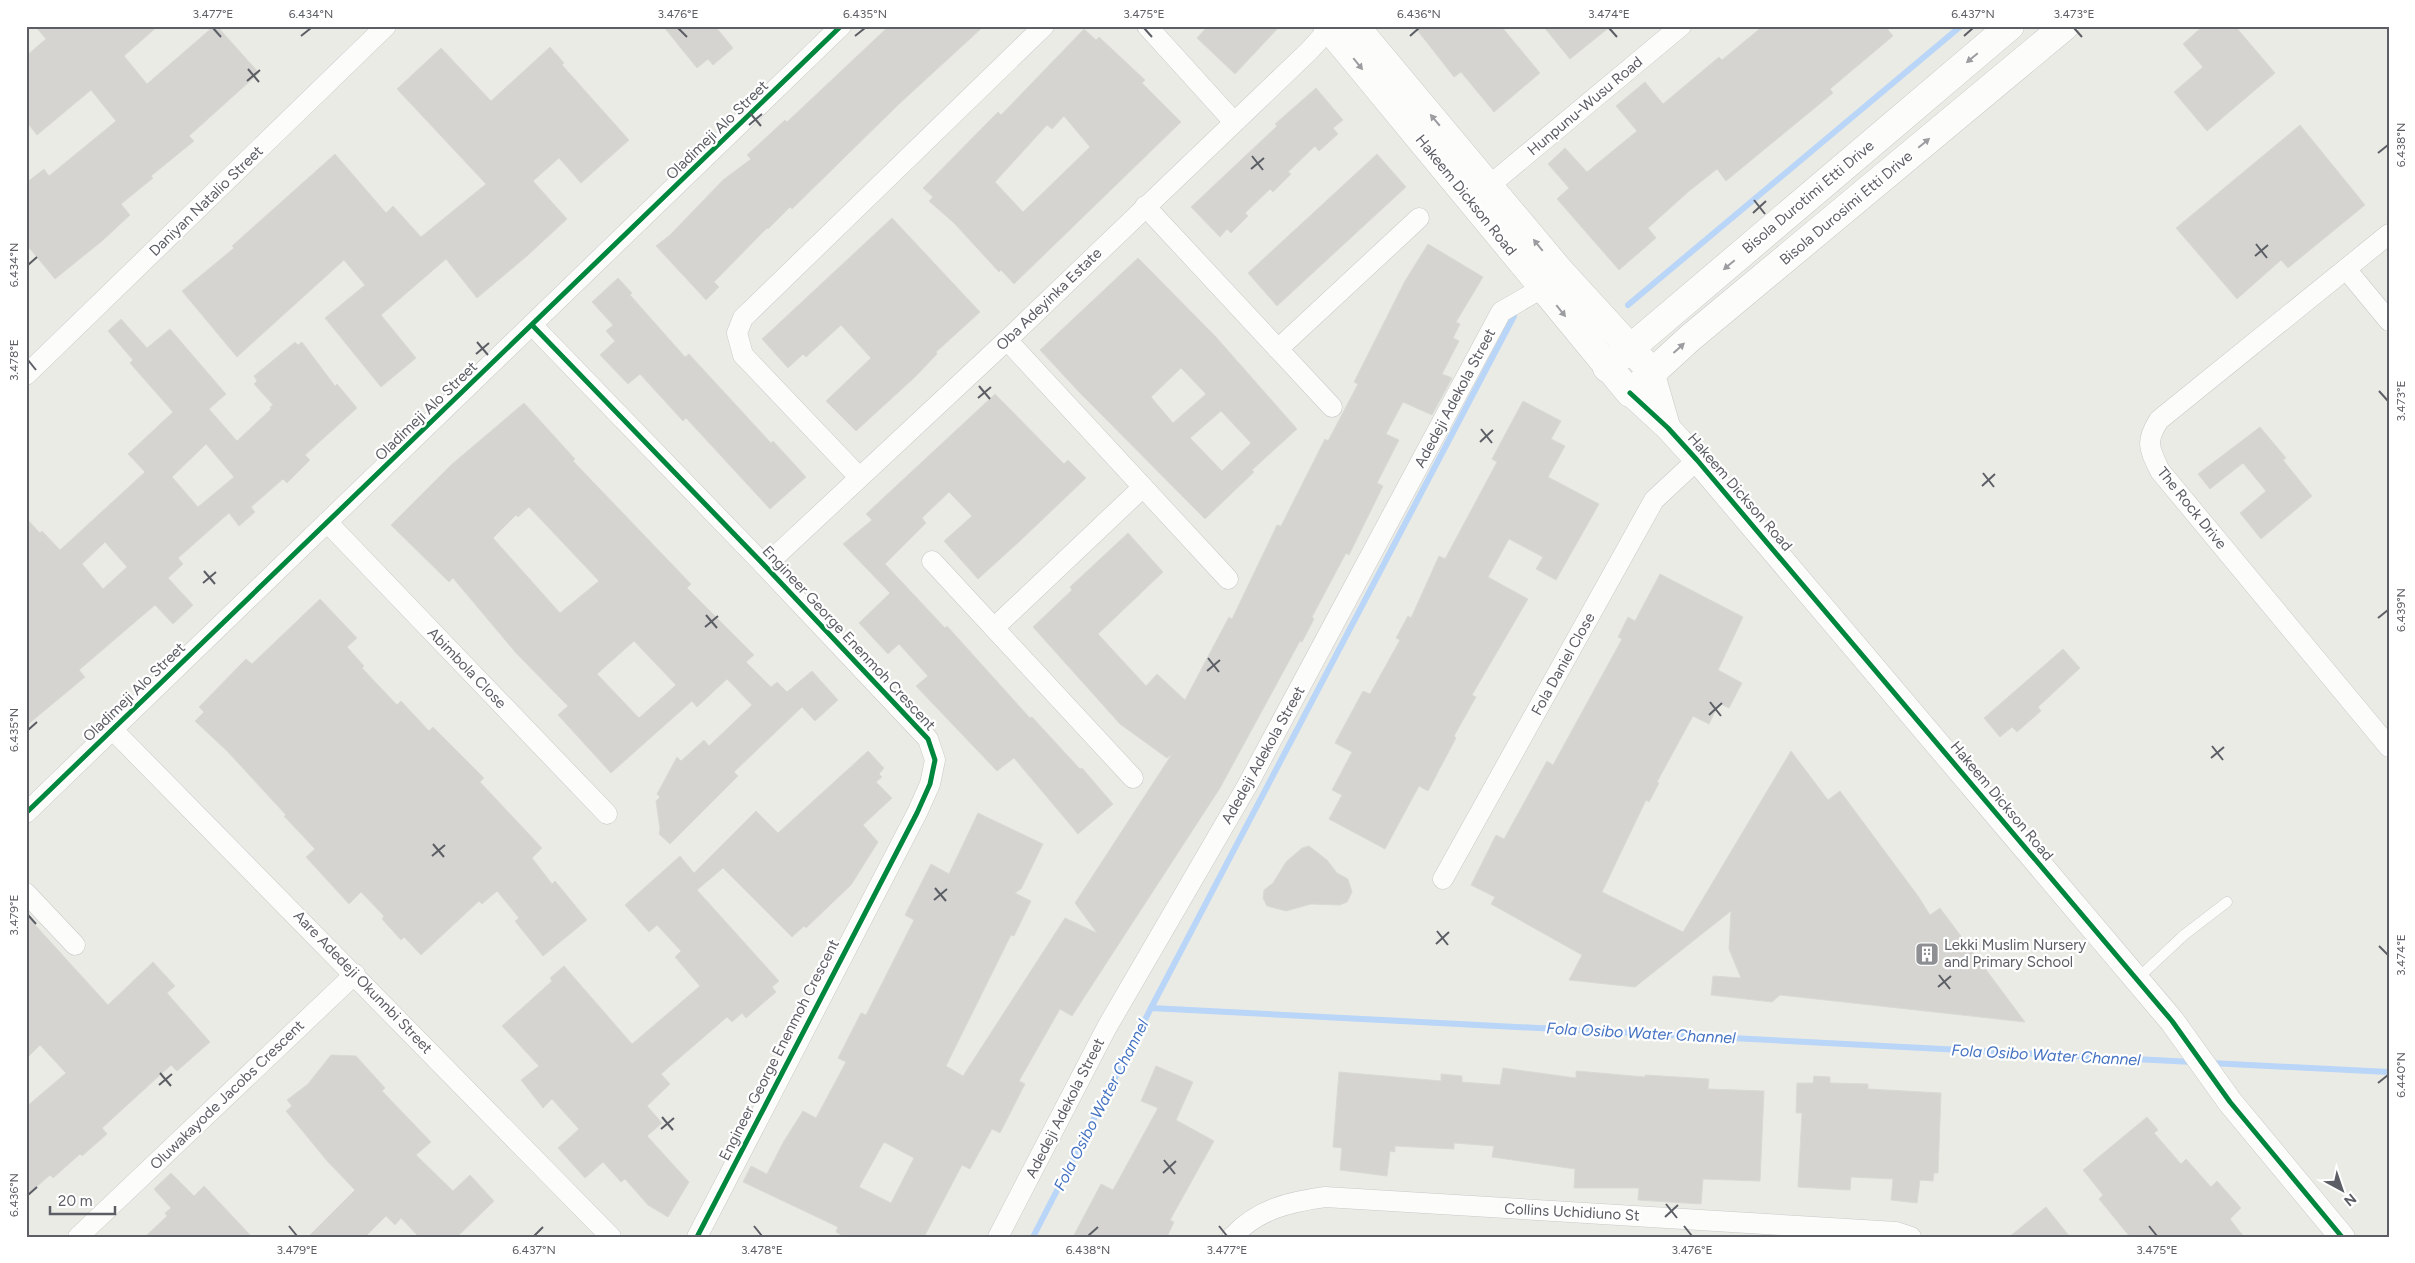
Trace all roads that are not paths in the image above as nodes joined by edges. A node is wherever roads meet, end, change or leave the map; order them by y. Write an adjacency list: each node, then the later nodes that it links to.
1 (386, 26): 23 (street, Daniyan Natalio Street)
2 (841, 26): 17 (street, Oladimeji Alo Street)
3 (1044, 26): 28 (street)
4 (1147, 26): 9 (street)
5 (1681, 26): 10 (street, Hunpunu-Wusu Road)
6 (2010, 26): 19 (main road, Bisola Durotimi Etti Drive, one-way to 19)
7 (2065, 26): 22 (main road, Bisola Durosimi Etti Drive, one-way to 7)
8 (1337, 27): 9 (street, Oba Adeyinka Estate); 10 (main road, Hakeem Dickson Road, one-way to 8); 15 (main road, Hakeem Dickson Road, one-way to 15)
9 (1234, 122): 11 (street, Oba Adeyinka Estate)
10 (1490, 185): 19 (main road, Hakeem Dickson Road, one-way to 10)
11 (1145, 206): 18 (street, Oba Adeyinka Estate); 20 (street)
12 (1419, 218): 20 (street)
13 (2389, 234): 14 (street, The Rock Drive)
14 (2346, 269): 16 (street); 36 (street, The Rock Drive)
15 (1542, 288): 21 (main road, Hakeem Dickson Road, one-way to 21); 50 (street, Adedeji Adekola Street)
16 (2389, 320)
17 (532, 326): 30 (street, Oladimeji Alo Street); 32 (street, Engineer George Enenmoh Crescent)
18 (1007, 340): 28 (street, Oba Adeyinka Estate); 29 (street)
19 (1631, 348): 21 (main road, Bisola Durotimi Etti Drive); 22 (main road, Hakeem Dickson Road)
20 (1278, 349): 25 (street)
21 (1607, 368): 24 (main road, Hakeem Dickson Road)
22 (1652, 373): 24 (main road, Bisola Durosimi Etti Drive); 26 (street, Hakeem Dickson Road)
23 (26, 375)
24 (1630, 393): 26 (street, Hakeem Dickson Road)
25 (1332, 407)
26 (1668, 428): 27 (street, Hakeem Dickson Road)
27 (1697, 460): 40 (street, Fola Daniel Close); 45 (street, Hakeem Dickson Road)
28 (859, 477): 32 (street, Oba Adeyinka Estate)
29 (1143, 487): 33 (street); 34 (street)
30 (327, 522): 35 (street, Oladimeji Alo Street); 39 (street, Abimbola Close)
31 (932, 561): 34 (street)
32 (765, 566): 49 (street, Engineer George Enenmoh Crescent)
33 (1228, 579)
34 (994, 628): 37 (street)
35 (113, 730): 38 (street, Oladimeji Alo Street); 44 (street, Aare Adedeji Okunnbi Street)
36 (2389, 747)
37 (1133, 778)
38 (26, 813)
39 (607, 814)
40 (1443, 879)
41 (26, 893): 43 (street)
42 (2227, 902): 45 (lane)
43 (75, 945)
44 (355, 974): 47 (street, Oluwakayode Jacobs Crescent); 48 (street, Aare Adedeji Okunnbi Street)
45 (2137, 979): 53 (street, Hakeem Dickson Road)
46 (1816, 1232): 51 (street, Collins Uchidiuno St); 52 (street, Collins Uchidiuno St)
47 (78, 1237)
48 (611, 1237)
49 (697, 1237)
50 (998, 1237)
51 (1232, 1237)
52 (1912, 1237)
53 (2342, 1237)

